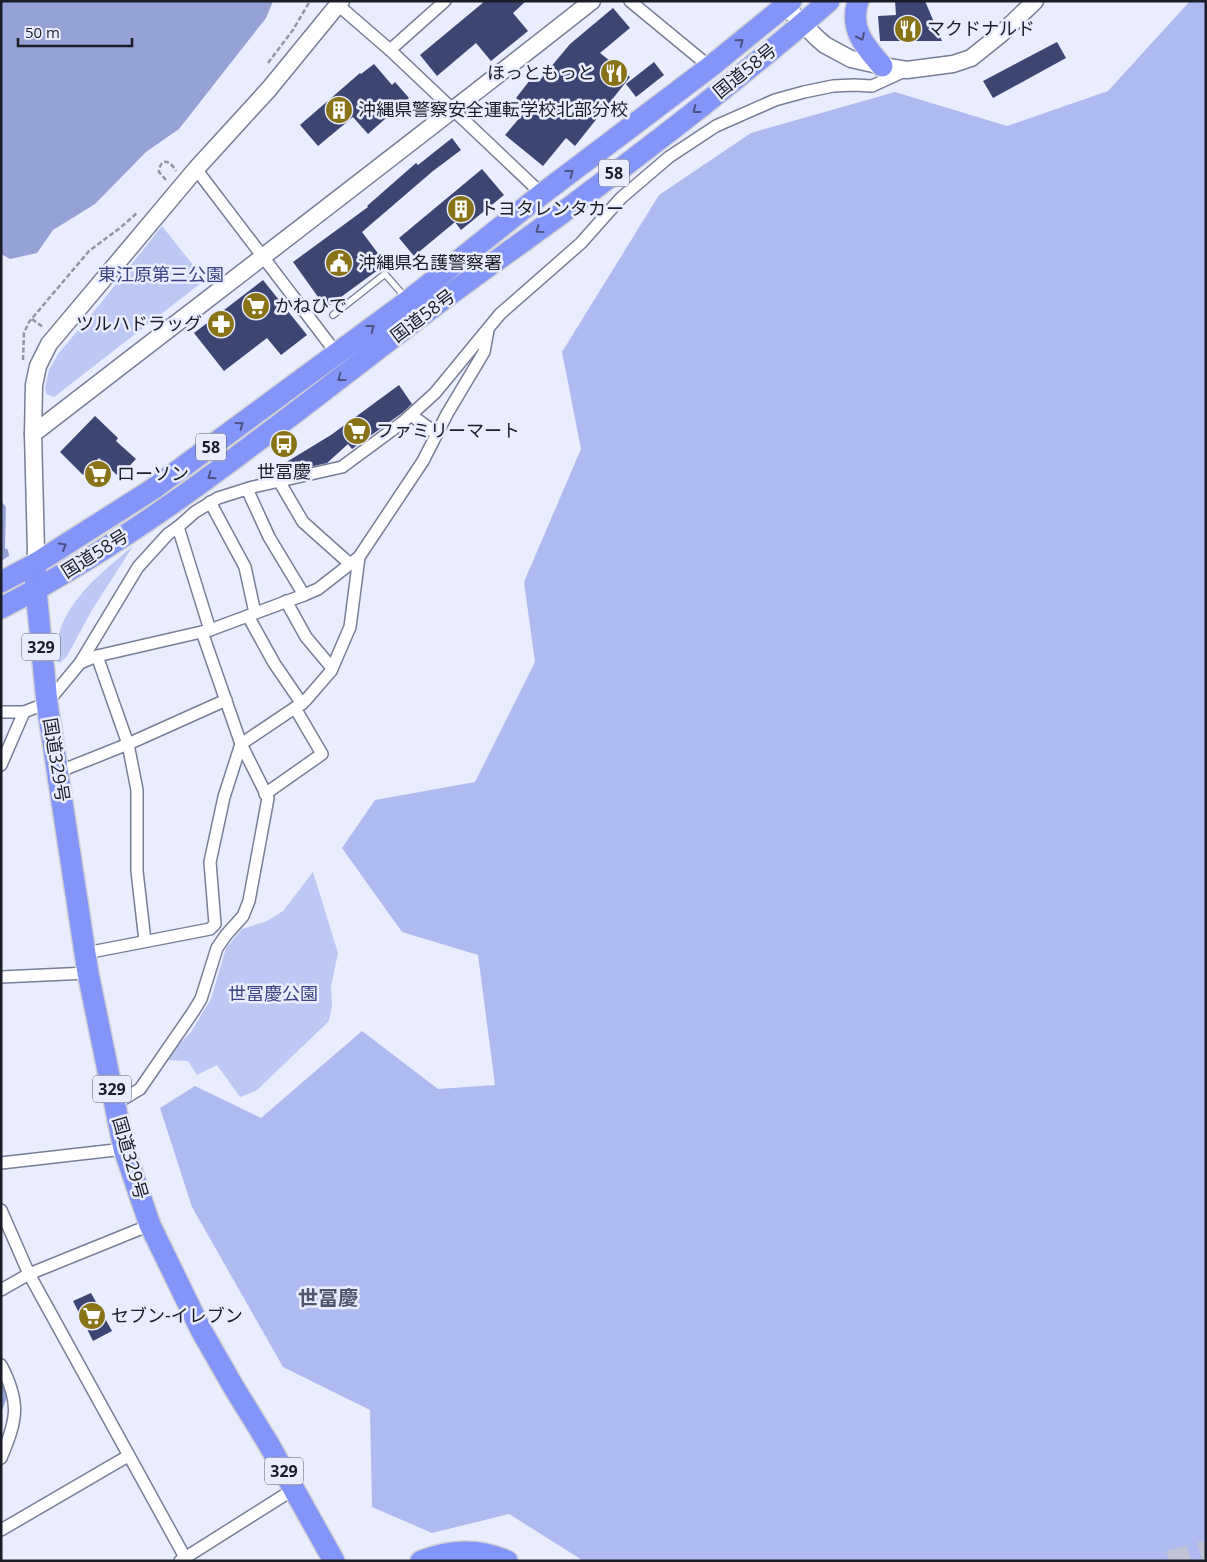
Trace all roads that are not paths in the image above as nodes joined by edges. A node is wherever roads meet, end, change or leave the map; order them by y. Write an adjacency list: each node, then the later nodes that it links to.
1 (445, 1): 10 (street)
2 (592, 1): 14 (street)
3 (630, 1): 12 (street)
4 (829, 1): 9 (highway, 国道58号 / 58)
5 (858, 1): 11 (highway, one-way to 11)
6 (1035, 1): 13 (street)
7 (339, 3): 10 (street); 15 (street)
8 (788, 4): 9 (street); 12 (highway, 国道58号 / 58, one-way to 8)
9 (802, 24): 11 (street); 18 (highway, 国道58号 / 58, one-way to 18)
10 (390, 50): 14 (street)
11 (882, 66): 13 (street)
12 (710, 67): 16 (highway, 国道58号 / 58, one-way to 12)
13 (907, 70): 20 (street)
14 (453, 111): 16 (street); 17 (street)
15 (196, 169): 17 (street); 23 (street)
16 (542, 194): 18 (highway, 国道58号 / 58)
17 (262, 256): 21 (street); 23 (street)
18 (414, 308): 19 (lane); 21 (highway, 国道58号 / 58, one-way to 18); 32 (highway, 国道58号 / 58, one-way to 32)
19 (333, 315)
20 (488, 328): 22 (street); 24 (street)
21 (336, 354): 30 (highway, 国道58号 / 58, one-way to 21)
22 (411, 415): 24 (street); 25 (street)
23 (33, 434): 30 (street)
24 (437, 434): 29 (street)
25 (279, 481): 26 (street); 29 (street)
26 (247, 489): 27 (street); 33 (street)
27 (210, 502): 28 (street); 36 (street)
28 (178, 527): 37 (street); 39 (street)
29 (355, 560): 33 (street); 40 (street)
30 (35, 564): 31 (highway, 国道58号 / 58); 32 (highway, 国道329号 / 329)
31 (4, 581)
32 (36, 590): 35 (highway, 国道58号 / 58); 42 (highway, 国道329号 / 329)
33 (304, 595): 34 (street)
34 (286, 601): 36 (street); 40 (street)
35 (6, 606)
36 (251, 615): 37 (street); 43 (street)
37 (206, 631): 38 (street); 41 (street)
38 (98, 656): 39 (street); 46 (street)
39 (80, 663): 42 (street)
40 (332, 668): 43 (street)
41 (226, 700): 46 (street); 47 (street)
42 (47, 703): 45 (street); 51 (highway, 国道329号 / 329)
43 (298, 706): 47 (street); 52 (street)
44 (1, 712): 45 (street)
45 (24, 712): 48 (street)
46 (128, 744): 51 (street); 53 (street)
47 (241, 744): 49 (street); 50 (street)
48 (1, 765)
49 (234, 767): 50 (street); 53 (street)
50 (254, 771): 52 (street)
51 (58, 772): 54 (highway, 国道329号 / 329)
52 (265, 794): 56 (street)
53 (145, 941): 54 (street)
54 (87, 963): 55 (street); 56 (highway, 国道329号 / 329)
55 (1, 977)
56 (116, 1104): 57 (highway, 国道329号 / 329)
57 (124, 1149): 58 (street); 60 (highway, 国道329号 / 329)
58 (1, 1163)
59 (1, 1210): 61 (street)
60 (150, 1225): 61 (street); 66 (highway, 国道329号 / 329)
61 (29, 1274): 62 (street); 64 (street)
62 (1, 1290)
63 (1, 1365): 65 (street)
64 (128, 1456): 67 (street); 68 (street)
65 (1, 1458)
66 (294, 1489): 68 (street); 69 (highway, 国道329号 / 329)
67 (1, 1530)
68 (184, 1560)
69 (336, 1560)
70 (421, 1561): 71 (highway)
71 (507, 1561)

